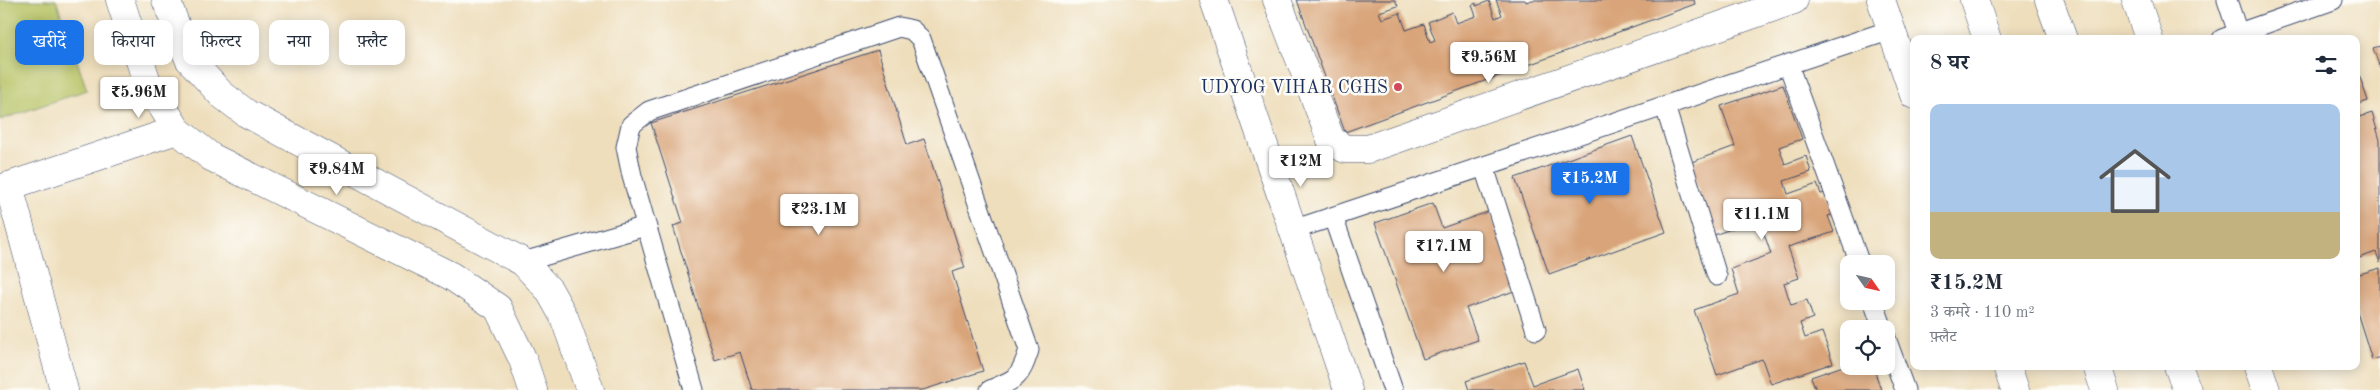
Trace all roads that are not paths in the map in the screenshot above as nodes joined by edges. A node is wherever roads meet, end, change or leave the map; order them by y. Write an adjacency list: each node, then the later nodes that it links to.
1 (120, 0): 21 (street)
2 (166, 0): 28 (street)
3 (1214, 0): 26 (street)
4 (1278, 0): 11 (street)
5 (1881, 0): 12 (street)
6 (1974, 0): 13 (street)
7 (2049, 0): 14 (street)
8 (2136, 0): 15 (street)
9 (2227, 0): 16 (lane)
10 (2333, 0): 17 (lane)
11 (1777, 2)
12 (1891, 30): 18 (lane); 19 (street)
13 (1986, 35)
14 (2062, 35)
15 (2148, 35)
16 (2230, 35)
17 (2233, 35)
18 (1788, 64): 20 (lane); 27 (lane)
19 (1910, 84)
20 (1664, 106): 22 (lane); 29 (lane)
21 (177, 130): 23 (street); 37 (street)
22 (1484, 168): 24 (lane); 30 (lane)
23 (4, 188): 36 (street)
24 (1332, 217): 26 (lane); 42 (lane)
25 (646, 226): 28 (lane); 39 (lane); 40 (lane)
26 (1293, 230): 41 (street)
27 (1857, 255)
28 (523, 262): 38 (street)
29 (1717, 276)
30 (1536, 330)
31 (1895, 363): 43 (lane)
32 (2008, 370): 44 (street)
33 (2098, 370): 45 (street)
34 (2180, 370): 46 (street)
35 (2259, 370): 47 (street)
36 (64, 390)
37 (533, 390)
38 (590, 390)
39 (694, 390)
40 (990, 390)
41 (1348, 390)
42 (1393, 390)
43 (1905, 390)
44 (2015, 390)
45 (2105, 390)
46 (2187, 390)
47 (2266, 390)

